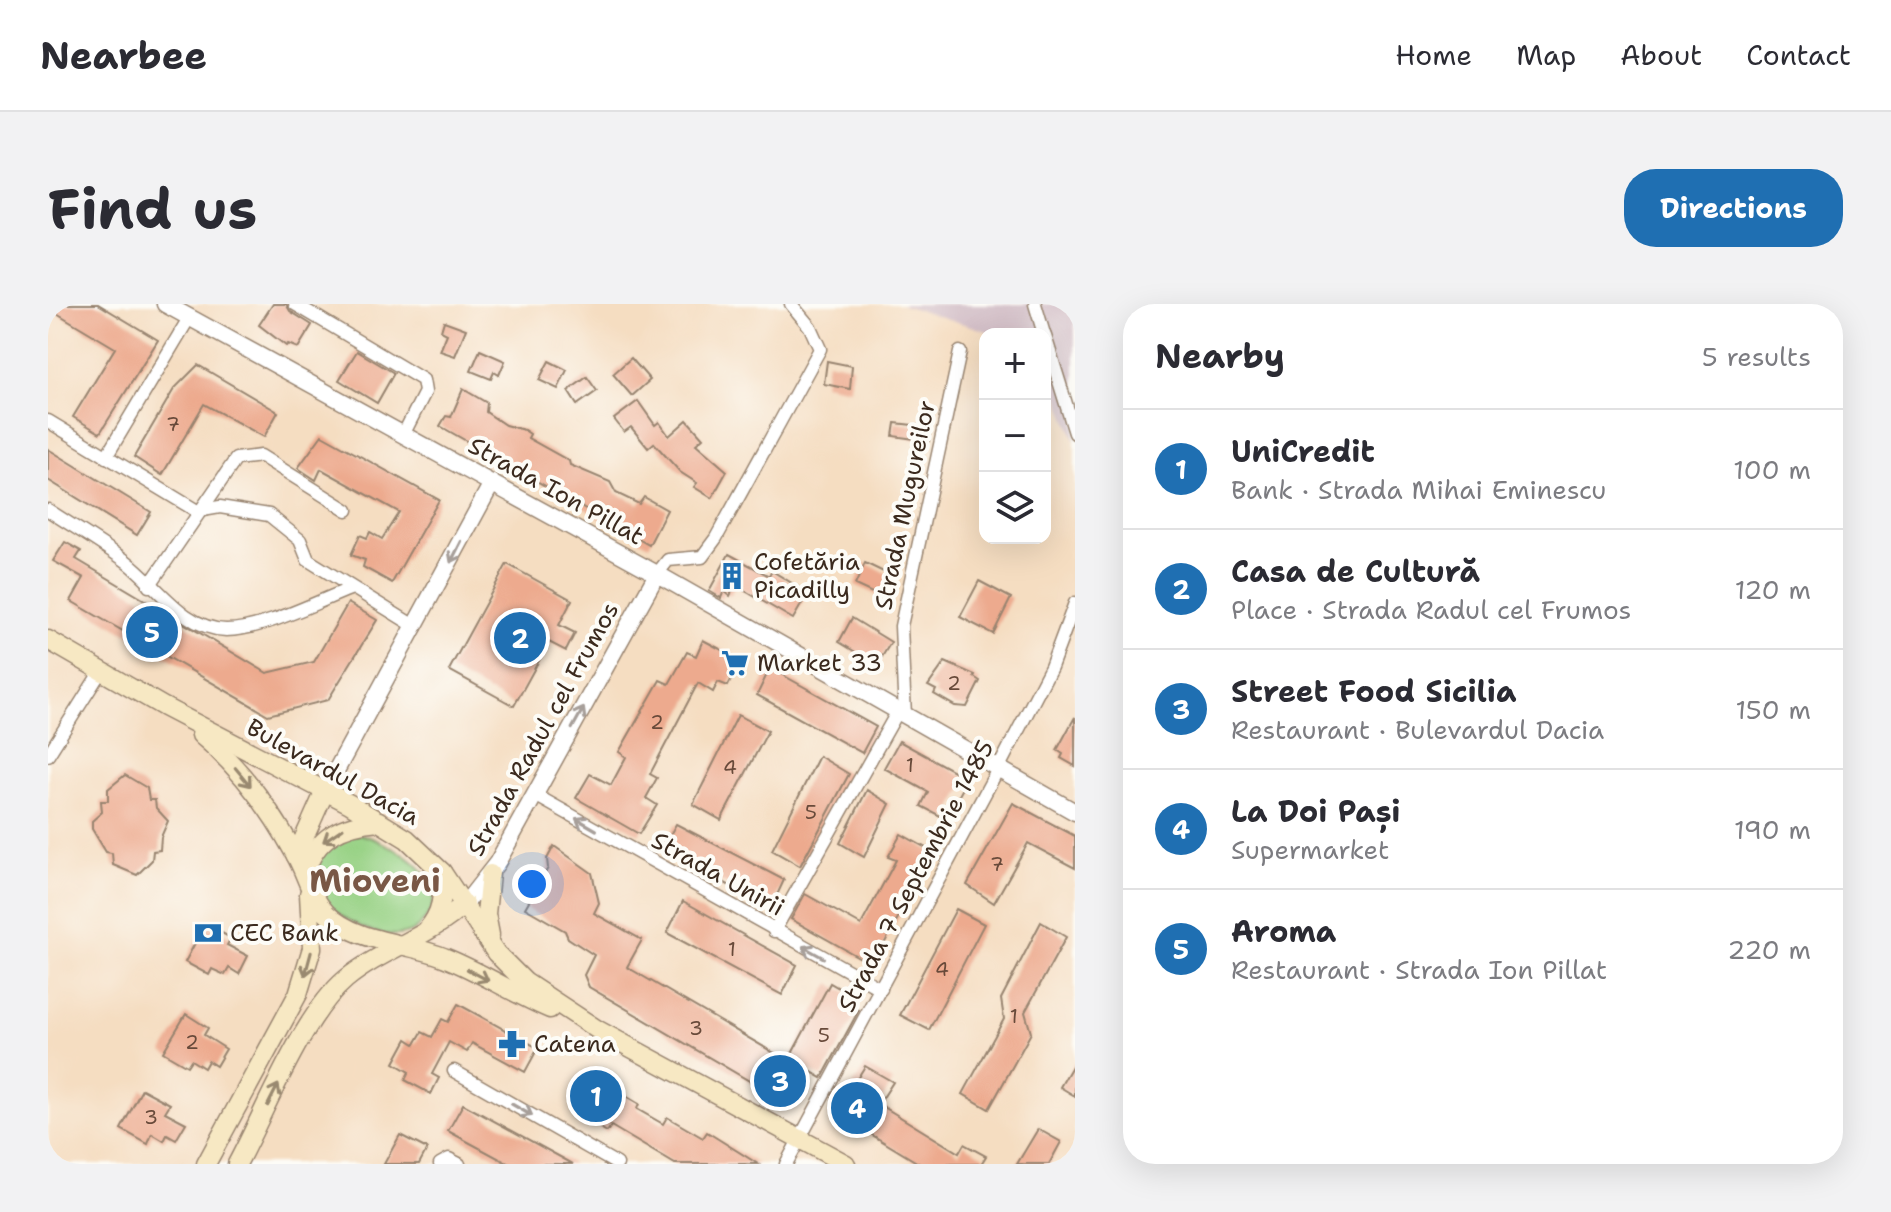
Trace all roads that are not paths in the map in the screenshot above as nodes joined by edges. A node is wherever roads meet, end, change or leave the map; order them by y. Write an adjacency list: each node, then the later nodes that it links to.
1 (165, 304): 5 (street, Strada Ion Pillat)
2 (295, 304): 11 (street)
3 (791, 304): 17 (street)
4 (1035, 304): 6 (street)
5 (189, 318): 11 (street, Strada Ion Pillat); 12 (street)
6 (1043, 328)
7 (960, 352): 25 (street, Strada Mugureilor)
8 (1051, 355): 10 (street)
9 (48, 421): 12 (street)
10 (1075, 433)
11 (403, 435): 13 (street, Strada Ion Pillat)
12 (106, 457): 16 (street)
13 (492, 483): 17 (street, Strada Ion Pillat); 21 (street, one-way to 21)
14 (48, 510): 18 (street)
15 (347, 510): 16 (street)
16 (197, 511): 18 (street); 19 (street)
17 (657, 574): 25 (street, Strada Ion Pillat); 29 (street, Strada Radul cel Frumos, one-way to 17)
18 (149, 586): 19 (street)
19 (350, 589): 21 (street)
20 (1075, 603): 27 (street, Strada 7 Septembrie 1485)
21 (416, 627): 28 (street)
22 (48, 640): 23 (main road, Bulevardul Dacia)
23 (101, 671): 24 (main road, Bulevardul Dacia); 26 (street)
24 (164, 707): 28 (main road, Bulevardul Dacia); 32 (main road, Bulevardul Dacia, one-way to 32)
25 (901, 714): 27 (street, Strada Ion Pillat); 36 (street)
26 (48, 755)
27 (998, 769): 30 (street, Strada Ion Pillat); 39 (street, Strada 7 Septembrie 1485)
28 (325, 791): 31 (main road, Bulevardul Dacia); 32 (main road)
29 (535, 795): 34 (street, Strada Radul cel Frumos); 36 (street, Strada Unirii, one-way to 29)
30 (1075, 812)
31 (379, 821): 32 (main road, one-way to 32); 33 (main road, Bulevardul Dacia)
32 (303, 872): 37 (main road, Bulevardul Dacia); 44 (main road, one-way to 44)
33 (442, 872): 35 (main road, Bulevardul Dacia); 37 (main road)
34 (490, 874): 35 (street, Strada Radul cel Frumos); 38 (main road)
35 (465, 904): 37 (main road); 38 (main road, Bulevardul Dacia)
36 (774, 931): 39 (street, Strada Unirii, one-way to 36)
37 (412, 941): 40 (main road, Bulevardul Dacia, one-way to 40); 45 (main road, one-way to 37)
38 (496, 953): 40 (main road, Bulevardul Dacia)
39 (881, 989): 42 (street, Strada 7 Septembrie 1485)
40 (598, 1030): 42 (main road, Bulevardul Dacia)
41 (454, 1071): 43 (street, one-way to 43)
42 (799, 1139): 50 (street, Strada 7 Septembrie 1485); 51 (main road, Bulevardul Dacia)
43 (593, 1151): 48 (street); 49 (street)
44 (206, 1164)
45 (237, 1164)
46 (440, 1164): 47 (street)
47 (459, 1164)
48 (586, 1164)
49 (617, 1164)
50 (786, 1164)
51 (846, 1164)

